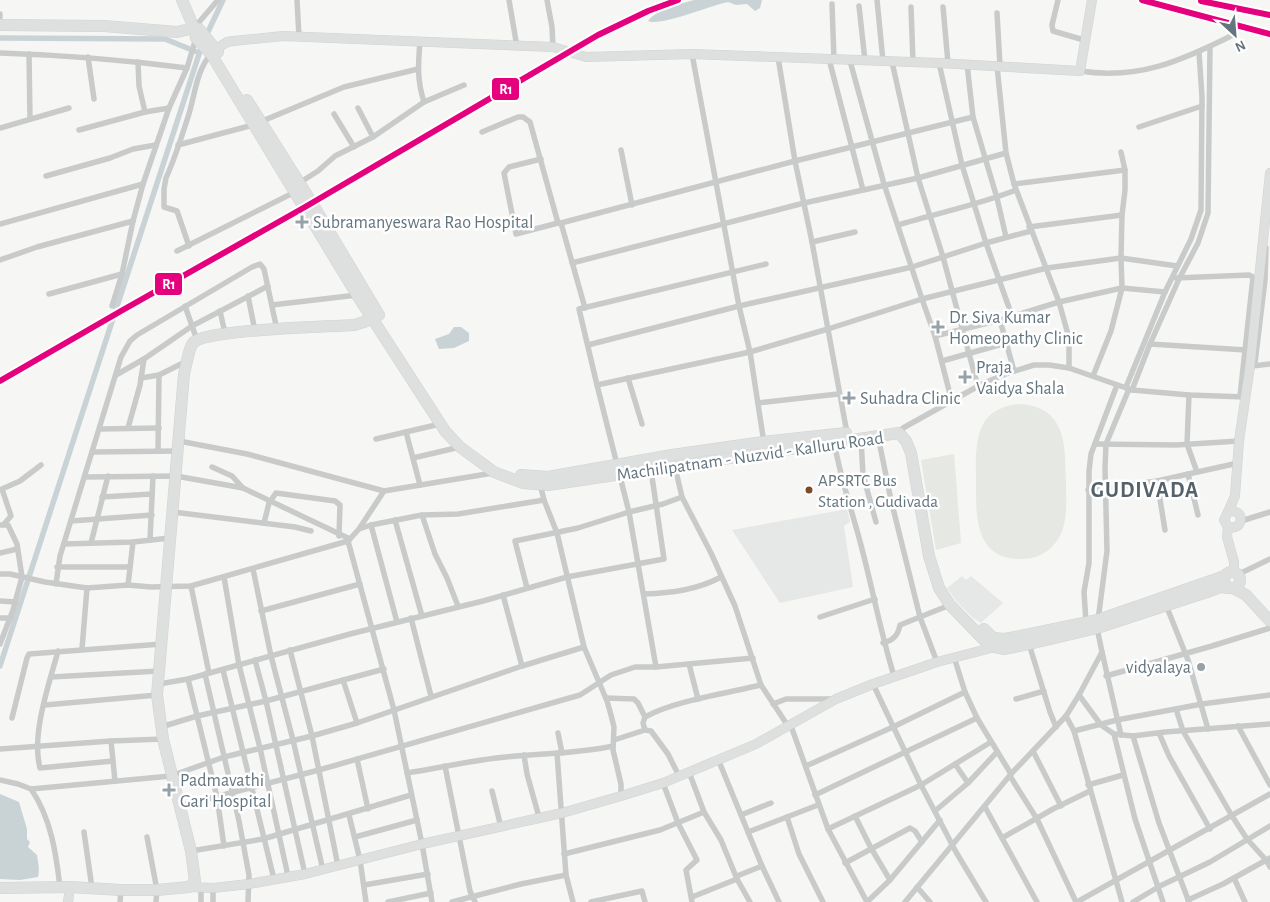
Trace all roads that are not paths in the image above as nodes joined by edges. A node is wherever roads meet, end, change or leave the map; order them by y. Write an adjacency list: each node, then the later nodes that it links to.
1 (182, 0): 19 (highway)
2 (218, 0): 19 (street)
3 (297, 0): 16 (street)
4 (509, 0): 20 (street)
5 (547, 0): 21 (street)
6 (878, 0): 33 (street)
7 (1058, 0): 17 (street)
8 (1092, 0): 17 (street)
9 (832, 4): 29 (street)
10 (859, 6): 31 (street)
11 (943, 7): 35 (street)
12 (911, 8): 34 (street)
13 (997, 13): 37 (street)
14 (0, 25): 19 (highway)
15 (1233, 35): 22 (street)
16 (299, 37): 18 (street); 19 (street)
17 (1084, 40): 40 (street)
18 (420, 42): 20 (street); 39 (street)
19 (204, 43): 38 (street); 53 (highway); 62 (street)
20 (517, 46): 21 (street)
21 (553, 47): 26 (street)
22 (1210, 47): 23 (street); 113 (street)
23 (1199, 52): 40 (street); 44 (street)
24 (0, 53): 25 (street)
25 (29, 54): 27 (street); 51 (street)
26 (692, 54): 28 (street); 76 (street)
27 (88, 57): 32 (street); 42 (street)
28 (778, 57): 29 (street); 70 (street)
29 (831, 59): 30 (street); 64 (street)
30 (850, 60): 31 (street); 60 (street)
31 (865, 61): 33 (street)
32 (138, 62): 38 (street); 48 (street)
33 (888, 62): 34 (street); 58 (street)
34 (913, 62): 35 (street)
35 (944, 63): 36 (street); 52 (street)
36 (967, 64): 37 (street); 50 (street)
37 (998, 66): 40 (street); 67 (street)
38 (187, 68): 46 (street)
39 (418, 69): 43 (street); 53 (street)
40 (1080, 71)
41 (464, 85): 43 (street)
42 (94, 99)
43 (424, 102): 59 (street)
44 (1202, 106): 54 (street); 107 (street)
45 (69, 108): 51 (street)
46 (169, 108): 48 (street); 61 (street)
47 (358, 108): 59 (street)
48 (145, 112): 56 (street)
49 (334, 114): 63 (street)
50 (973, 117): 52 (street); 69 (street)
51 (30, 119): 55 (street)
52 (951, 122): 58 (street); 71 (street)
53 (257, 124): 62 (street); 80 (highway)
54 (1139, 126)
55 (0, 128)
56 (79, 130)
57 (482, 132): 68 (street)
58 (908, 134): 60 (street); 75 (street)
59 (373, 138): 63 (street)
60 (872, 143): 64 (street); 78 (street)
61 (156, 145): 74 (street); 77 (street)
62 (178, 145): 100 (street)
63 (354, 147): 80 (street)
64 (852, 148): 70 (street); 81 (street)
65 (621, 150): 86 (street)
66 (1121, 152): 72 (street)
67 (1006, 153): 69 (street); 79 (street)
68 (541, 159): 91 (street); 91 (street)
69 (985, 159): 71 (street); 83 (street)
70 (795, 161): 76 (street); 84 (street)
71 (962, 165): 75 (street); 85 (street)
72 (1125, 170): 79 (street); 89 (street)
73 (1270, 173): 153 (street)
74 (46, 176)
75 (918, 178): 78 (street); 88 (street)
76 (717, 183): 86 (street); 92 (street)
77 (143, 184): 90 (street); 93 (street)
78 (884, 184): 81 (street); 94 (street)
79 (1014, 184): 82 (street)
80 (297, 187): 100 (street); 122 (highway); 133 (highway)
81 (863, 190): 84 (street)
82 (1016, 190): 83 (street); 95 (street)
83 (997, 198): 85 (street); 97 (street)
84 (804, 203): 92 (street); 98 (street)
85 (974, 203): 88 (street); 99 (street)
86 (632, 205): 91 (street)
87 (1270, 214): 115 (street)
88 (930, 215): 94 (street); 102 (street)
89 (1122, 215): 95 (street); 103 (street)
90 (132, 221): 104 (street); 111 (street)
91 (560, 223): 105 (street)
92 (724, 223): 105 (street); 110 (street)
93 (0, 224)
94 (898, 226): 108 (street)
95 (1030, 229): 97 (street); 109 (street)
96 (855, 232): 98 (street)
97 (1006, 237): 99 (street)
98 (812, 242): 117 (street)
99 (986, 243): 102 (street); 114 (street)
100 (189, 246): 101 (street)
101 (177, 251)
102 (943, 257): 108 (street); 120 (street)
103 (1121, 258): 107 (street); 109 (street); 118 (street)
104 (0, 260)
105 (572, 262): 130 (street)
106 (766, 264): 110 (street)
107 (1177, 266): 112 (street)
108 (912, 267): 117 (street); 124 (street)
109 (1047, 268): 114 (street); 125 (street)
110 (732, 272): 129 (street); 130 (street)
111 (122, 274): 121 (street); 127 (street)
112 (1172, 278): 113 (street); 119 (street)
113 (1179, 279): 145 (street); 146 (street)
114 (999, 280): 120 (street); 132 (street)
115 (1268, 280): 153 (street)
116 (268, 286): 123 (street); 126 (street); 128 (street)
117 (820, 288): 129 (street); 137 (street)
118 (1122, 288): 119 (street); 125 (street); 158 (street)
119 (1165, 292): 164 (street)
120 (952, 293): 124 (street); 138 (street)
121 (49, 294)
122 (357, 295): 126 (street); 133 (highway)
123 (248, 296): 131 (street); 139 (street)
124 (922, 299): 137 (street); 141 (street)
125 (1059, 302): 132 (street); 154 (street)
126 (272, 305): 136 (street)
127 (112, 306)
128 (185, 306): 135 (street); 156 (street)
129 (739, 306): 144 (street); 147 (street)
130 (585, 308): 144 (street)
131 (220, 310): 135 (street); 140 (street)
132 (1012, 316): 134 (street)
133 (376, 317): 136 (highway); 170 (highway, Machilipatnam - Nuzvid - Kalluru Road); 205 (highway, Machilipatnam - Nuzvid - Kalluru Road)
134 (1000, 320): 138 (street); 143 (street)
135 (192, 326): 142 (street); 149 (street)
136 (277, 330): 139 (highway)
137 (828, 330): 147 (street); 165 (street)
138 (963, 330): 141 (street); 148 (street)
139 (255, 331): 140 (highway)
140 (225, 333): 142 (highway)
141 (936, 336): 151 (street)
142 (197, 340): 150 (highway)
143 (1006, 343): 148 (street); 155 (street)
144 (588, 344): 161 (street)
145 (1150, 344): 146 (street); 164 (street)
146 (1246, 350): 153 (street)
147 (750, 352): 160 (street); 169 (street)
148 (969, 353): 151 (street); 163 (street)
149 (144, 359): 156 (street); 159 (street)
150 (189, 360): 157 (street); 186 (highway)
151 (942, 361): 168 (street)
152 (1270, 364): 153 (street)
153 (1249, 366): 167 (street)
154 (1069, 368): 155 (street); 158 (street)
155 (1014, 371): 163 (street)
156 (116, 375): 174 (street)
157 (159, 375): 159 (street); 173 (street)
158 (1093, 376): 162 (street)
159 (141, 378): 172 (street)
160 (628, 378): 161 (street); 171 (street)
161 (597, 385): 196 (street)
162 (1117, 385): 164 (street); 183 (street)
163 (978, 387): 168 (street)
164 (1129, 389): 166 (street); 184 (street)
165 (838, 394): 169 (street); 177 (street)
166 (1189, 395): 167 (street); 185 (street)
167 (1243, 397): 182 (street)
168 (952, 402): 175 (street)
169 (758, 403): 188 (street)
170 (440, 424): 176 (street); 187 (highway, Machilipatnam - Nuzvid - Kalluru Road)
171 (642, 424)
172 (128, 428): 173 (street); 174 (street)
173 (159, 428): 189 (street)
174 (100, 429): 190 (street)
175 (901, 431): 177 (highway, Machilipatnam - Nuzvid - Kalluru Road); 178 (highway, Machilipatnam - Nuzvid - Kalluru Road); 273 (highway, Machilipatnam - Nuzvid - Kalluru Road); 290 (highway, Machilipatnam - Nuzvid - Kalluru Road)
176 (406, 432): 180 (street); 191 (street)
177 (846, 433): 179 (highway, Machilipatnam - Nuzvid - Kalluru Road)
178 (884, 436): 181 (highway, Machilipatnam - Nuzvid - Kalluru Road); 280 (street)
179 (834, 438): 181 (highway, Machilipatnam - Nuzvid - Kalluru Road); 188 (highway, Machilipatnam - Nuzvid - Kalluru Road); 270 (street)
180 (376, 439)
181 (861, 439): 230 (street)
182 (1239, 441): 185 (street); 192 (street)
183 (1095, 444): 184 (street); 210 (street)
184 (1106, 444): 185 (street); 209 (street)
185 (1187, 444): 199 (street)
186 (178, 446): 189 (street); 203 (highway); 211 (street)
187 (460, 447): 191 (street); 198 (highway, Machilipatnam - Nuzvid - Kalluru Road)
188 (764, 447): 195 (highway, Machilipatnam - Nuzvid - Kalluru Road); 196 (highway, Machilipatnam - Nuzvid - Kalluru Road)
189 (158, 451): 190 (street)
190 (93, 452): 204 (street)
191 (413, 458): 207 (street)
192 (1238, 463): 199 (street); 213 (street)
193 (41, 465): 232 (street)
194 (212, 467): 208 (street)
195 (674, 467): 197 (highway, Machilipatnam - Nuzvid - Kalluru Road); 215 (street)
196 (619, 470): 197 (highway, Machilipatnam - Nuzvid - Kalluru Road); 205 (highway, Machilipatnam - Nuzvid - Kalluru Road); 220 (street)
197 (651, 470): 218 (street)
198 (494, 472): 205 (highway, Machilipatnam - Nuzvid - Kalluru Road); 207 (street)
199 (1197, 472): 200 (street)
200 (1188, 474): 206 (street); 225 (street)
201 (108, 476): 202 (street); 204 (street); 214 (street)
202 (153, 476): 203 (street); 212 (street)
203 (176, 476): 208 (street); 219 (highway)
204 (86, 477): 229 (street)
205 (539, 481): 216 (street)
206 (1157, 481): 209 (street); 236 (street)
207 (420, 485): 211 (street)
208 (243, 488): 217 (street)
209 (1105, 488): 210 (street); 286 (street)
210 (1088, 490): 286 (street)
211 (384, 491): 235 (street)
212 (152, 494): 214 (street); 224 (street)
213 (1235, 496): 221 (street); 226 (street)
214 (102, 497): 227 (street)
215 (682, 497): 218 (street); 258 (street)
216 (544, 500): 223 (street); 238 (street)
217 (271, 501): 231 (street); 239 (street); 239 (street)
218 (656, 505): 220 (street); 250 (street)
219 (172, 512): 231 (street); 240 (highway)
220 (629, 512): 238 (street); 250 (street)
221 (1228, 512): 226 (street); 234 (street)
222 (1270, 512): 226 (street)
223 (422, 514): 228 (street); 275 (street)
224 (152, 515): 227 (street); 241 (street)
225 (1198, 516)
226 (1241, 519): 234 (street)
227 (96, 520): 229 (street); 244 (street)
228 (395, 520): 233 (street); 278 (street)
229 (71, 521): 245 (street)
230 (876, 522)
231 (264, 523): 237 (street)
232 (2, 524): 247 (street)
233 (371, 525): 235 (street); 285 (street)
234 (1228, 527): 255 (street)
235 (359, 529): 242 (street)
236 (1165, 530)
237 (311, 531)
238 (557, 533): 257 (street); 266 (street)
239 (340, 534): 242 (street); 246 (street)
240 (170, 538): 241 (street); 264 (highway)
241 (150, 540): 243 (street)
242 (349, 540): 246 (street); 261 (street)
243 (133, 542): 244 (street); 251 (street)
244 (91, 543): 245 (street)
245 (64, 544): 252 (street)
246 (340, 544): 253 (street)
247 (17, 549): 248 (street); 259 (street)
248 (0, 553)
249 (1270, 558): 255 (street)
250 (638, 564): 257 (street); 268 (street)
251 (130, 567): 252 (street); 262 (street)
252 (57, 568): 260 (street)
253 (253, 569): 256 (street); 277 (street)
254 (0, 574): 259 (street)
255 (1235, 575): 267 (highway); 276 (highway); 286 (highway)
256 (224, 577): 263 (street); 306 (street)
257 (567, 577): 266 (street); 294 (street)
258 (721, 577): 268 (street); 302 (street)
259 (24, 578): 260 (street); 272 (street)
260 (56, 584): 265 (street)
261 (360, 584): 277 (street); 287 (street)
262 (128, 585): 264 (street); 265 (street)
263 (191, 586): 264 (street); 312 (street)
264 (166, 587): 292 (highway)
265 (87, 588): 295 (street)
266 (528, 588): 269 (street)
267 (1231, 588): 274 (highway); 284 (highway)
268 (644, 594): 308 (street)
269 (503, 595): 275 (street); 307 (street)
270 (875, 599): 279 (street); 289 (street)
271 (0, 601): 272 (street)
272 (16, 602): 282 (street)
273 (950, 604): 280 (street); 290 (highway, Machilipatnam - Nuzvid - Kalluru Road)
274 (1166, 605): 286 (highway); 299 (street)
275 (458, 606): 278 (street)
276 (1270, 610)
277 (261, 611): 300 (street)
278 (422, 616): 283 (street)
279 (820, 617)
280 (920, 617): 289 (street); 304 (street)
281 (0, 618): 282 (street)
282 (11, 618): 291 (street)
283 (411, 618): 285 (street); 327 (street)
284 (1270, 621)
285 (397, 622): 287 (street)
286 (1094, 623): 290 (highway); 293 (highway); 298 (street)
287 (372, 628): 296 (street); 309 (street)
288 (1270, 628): 299 (street)
289 (884, 642): 313 (street)
290 (997, 643): 293 (highway); 301 (street)
291 (0, 644)
292 (162, 644): 295 (street); 311 (highway)
293 (1029, 644): 322 (street)
294 (584, 647): 307 (street); 318 (street)
295 (82, 649): 297 (street)
296 (290, 650): 300 (street); 323 (street)
297 (58, 651): 315 (street); 345 (street)
298 (1102, 652): 314 (street); 325 (street)
299 (1185, 653): 314 (street); 335 (street)
300 (271, 656): 303 (street); 328 (street)
301 (954, 657): 304 (street); 324 (street)
302 (752, 658): 305 (street); 320 (street)
303 (255, 660): 306 (street); 333 (street)
304 (936, 662): 313 (street)
305 (689, 664): 308 (street); 332 (street)
306 (239, 665): 310 (street); 337 (street)
307 (522, 666): 327 (street)
308 (656, 667): 318 (street)
309 (384, 669): 317 (street); 340 (street)
310 (223, 670): 312 (street); 338 (street)
311 (160, 671): 315 (street); 321 (highway)
312 (207, 673): 316 (street); 341 (street)
313 (894, 676): 319 (street)
314 (1106, 676): 347 (street)
315 (51, 677): 336 (street)
316 (188, 679): 321 (street); 342 (street)
317 (343, 680): 323 (street); 348 (street)
318 (599, 681): 329 (street); 372 (street)
319 (873, 684): 330 (street); 354 (street)
320 (761, 685): 332 (street); 334 (street)
321 (158, 690): 336 (street); 353 (highway)
322 (1044, 691): 331 (street); 355 (street)
323 (300, 692): 328 (street); 364 (street)
324 (964, 692): 346 (street); 354 (street)
325 (1080, 695): 343 (street); 350 (street)
326 (1270, 695): 335 (street)
327 (431, 696): 340 (street)
328 (282, 697): 333 (street); 367 (street)
329 (606, 698): 344 (street); 370 (street)
330 (836, 699): 334 (street); 351 (street)
331 (1016, 699)
332 (698, 700): 344 (street)
333 (266, 702): 337 (street); 371 (street)
334 (773, 704): 351 (street)
335 (1202, 704): 339 (street); 356 (street)
336 (45, 705): 373 (street)
337 (249, 705): 338 (street); 374 (street)
338 (233, 708): 341 (street); 377 (street)
339 (1176, 709): 347 (street); 359 (street)
340 (394, 710): 348 (street); 372 (street)
341 (214, 712): 342 (street); 382 (street)
342 (197, 716): 353 (street); 386 (street)
343 (1066, 716): 355 (street); 358 (street)
344 (645, 717): 357 (street)
345 (12, 718)
346 (977, 718): 369 (street); 378 (street)
347 (1117, 720): 350 (street); 363 (street)
348 (357, 723): 364 (street)
349 (1270, 724): 352 (street)
350 (1101, 725): 358 (street); 362 (street)
351 (791, 726): 384 (street); 389 (street)
352 (1238, 726): 356 (street); 406 (street)
353 (161, 727): 366 (highway)
354 (894, 727): 378 (street); 389 (street)
355 (1056, 727): 376 (street)
356 (1208, 729): 359 (street)
357 (645, 730): 370 (street); 397 (street)
358 (1074, 731): 405 (street)
359 (1183, 731): 361 (street); 429 (street)
360 (558, 733): 380 (street)
361 (1159, 733): 365 (street); 440 (street)
362 (1114, 734): 363 (street); 395 (street)
363 (1121, 735): 365 (street)
364 (312, 736): 367 (street); 390 (street)
365 (1133, 736): 459 (street)
366 (163, 739): 368 (street); 396 (highway)
367 (293, 740): 371 (street); 393 (street)
368 (111, 741): 373 (street); 385 (street)
369 (991, 742): 379 (street); 387 (street)
370 (613, 743): 380 (street); 415 (street)
371 (276, 744): 374 (street); 399 (street)
372 (402, 746): 383 (street); 392 (street)
373 (38, 747): 375 (street); 385 (street)
374 (260, 748): 377 (street); 403 (street)
375 (0, 749)
376 (1033, 751): 394 (street); 420 (street)
377 (244, 752): 382 (street); 407 (street)
378 (904, 752): 404 (street); 414 (street)
379 (997, 752): 394 (street); 402 (street)
380 (560, 753): 381 (street); 425 (street)
381 (524, 755): 388 (street); 431 (street)
382 (224, 757): 386 (street); 411 (street)
383 (357, 759): 390 (street); 422 (street)
384 (718, 759): 391 (street); 427 (street)
385 (113, 761): 400 (street)
386 (209, 762): 396 (street); 416 (street)
387 (955, 764): 402 (street); 404 (street)
388 (445, 766): 392 (street); 446 (street)
389 (806, 766): 414 (street)
390 (319, 770): 393 (street); 435 (street)
391 (689, 772): 397 (street); 424 (street)
392 (407, 773): 413 (street)
393 (300, 775): 399 (street); 437 (street)
394 (1010, 775): 421 (street); 432 (street)
395 (1123, 775): 405 (street); 464 (street)
396 (172, 776): 400 (street); 419 (highway)
397 (679, 776): 401 (street)
398 (0, 780): 408 (street)
399 (283, 780): 403 (street); 441 (street)
400 (115, 781): 408 (street)
401 (662, 783): 415 (street); 436 (street)
402 (968, 783): 423 (street)
403 (268, 784): 407 (street); 445 (street)
404 (921, 785): 423 (street); 428 (street)
405 (1088, 785): 410 (street)
406 (1270, 785)
407 (252, 788): 411 (street); 450 (street)
408 (31, 789): 481 (street)
409 (492, 791): 439 (street)
410 (1090, 791): 420 (street); 478 (street)
411 (232, 793): 416 (street); 453 (street)
412 (1270, 794): 429 (street)
413 (411, 795): 422 (street); 433 (street)
414 (815, 795): 418 (street)
415 (621, 796): 425 (street)
416 (217, 797): 419 (street); 456 (street)
417 (771, 803): 427 (street)
418 (818, 805): 430 (street); 442 (street)
419 (180, 806): 458 (highway)
420 (1061, 806): 432 (street)
421 (985, 807): 449 (street); 455 (street)
422 (368, 809): 426 (street)
423 (935, 811): 434 (street)
424 (704, 812): 436 (street); 473 (street)
425 (562, 813): 431 (street); 460 (street)
426 (349, 815): 435 (street); 448 (street)
427 (740, 815): 444 (street)
428 (855, 816): 442 (street); 457 (street)
429 (1232, 816): 440 (street); 451 (street)
430 (787, 817): 444 (street); 506 (street)
431 (539, 818): 439 (street)
432 (1037, 819): 449 (street); 511 (street)
433 (417, 820): 448 (street); 454 (street)
434 (940, 820): 452 (street); 455 (street)
435 (328, 821): 437 (street); 465 (street)
436 (678, 823): 460 (street); 491 (street)
437 (313, 826): 441 (street); 468 (street)
438 (1270, 826): 451 (street)
439 (501, 827): 446 (street)
440 (1210, 829): 459 (street)
441 (296, 830): 445 (street); 469 (street)
442 (828, 830): 463 (street)
443 (84, 832): 485 (street)
444 (748, 832): 466 (street)
445 (280, 835): 450 (street); 472 (street)
446 (460, 836): 454 (street); 490 (street)
447 (148, 837): 489 (street)
448 (355, 837): 462 (street)
449 (1002, 838): 510 (street)
450 (263, 839): 453 (street); 476 (street)
451 (1247, 840): 461 (street); 474 (street)
452 (922, 842): 457 (street); 477 (street)
453 (243, 843): 456 (street); 479 (street)
454 (422, 844): 462 (street); 470 (street)
455 (953, 845): 482 (street); 509 (street)
456 (224, 846): 458 (street)
457 (871, 848): 463 (street); 477 (street)
458 (192, 850): 486 (highway)
459 (1170, 851): 464 (street); 474 (street)
460 (564, 854): 471 (street)
461 (1268, 859): 467 (street); 475 (street)
462 (360, 860): 465 (street); 480 (street)
463 (845, 863): 477 (street)
464 (1149, 863): 478 (street); 483 (street)
465 (338, 866): 468 (street)
466 (762, 866): 473 (street); 505 (street)
467 (1270, 867)
468 (323, 870): 469 (street)
469 (305, 874): 472 (street)
470 (428, 874): 480 (street); 487 (street)
471 (566, 875): 490 (street); 501 (street)
472 (288, 876): 476 (street)
473 (737, 877): 491 (street); 504 (street)
474 (1179, 877): 483 (street); 492 (street)
475 (1234, 878): 492 (street); 515 (street)
476 (274, 880): 479 (street)
477 (890, 880)
478 (1116, 880): 511 (street); 512 (street)
479 (249, 884): 486 (street); 496 (street)
480 (364, 885): 497 (street)
481 (65, 887): 484 (highway); 485 (highway); 493 (street)
482 (917, 887): 507 (street); 508 (street)
483 (1158, 887): 513 (street); 514 (street)
484 (0, 888)
485 (92, 888): 488 (highway)
486 (204, 888): 489 (highway); 494 (street); 495 (street)
487 (431, 893): 498 (street); 499 (street)
488 (120, 896): 489 (highway)
489 (157, 896)
490 (474, 900): 500 (street)
491 (692, 900)
492 (1189, 901)
493 (68, 902)
494 (201, 902)
495 (213, 902)
496 (248, 902)
497 (366, 902)
498 (388, 902)
499 (432, 902)
500 (452, 902)
501 (573, 902)
502 (590, 902): 503 (street)
503 (645, 902)
504 (750, 902)
505 (779, 902)
506 (823, 902)
507 (905, 902)
508 (930, 902)
509 (986, 902)
510 (1037, 902)
511 (1076, 902)
512 (1122, 902)
513 (1133, 902)
514 (1163, 902)
515 (1245, 902)

